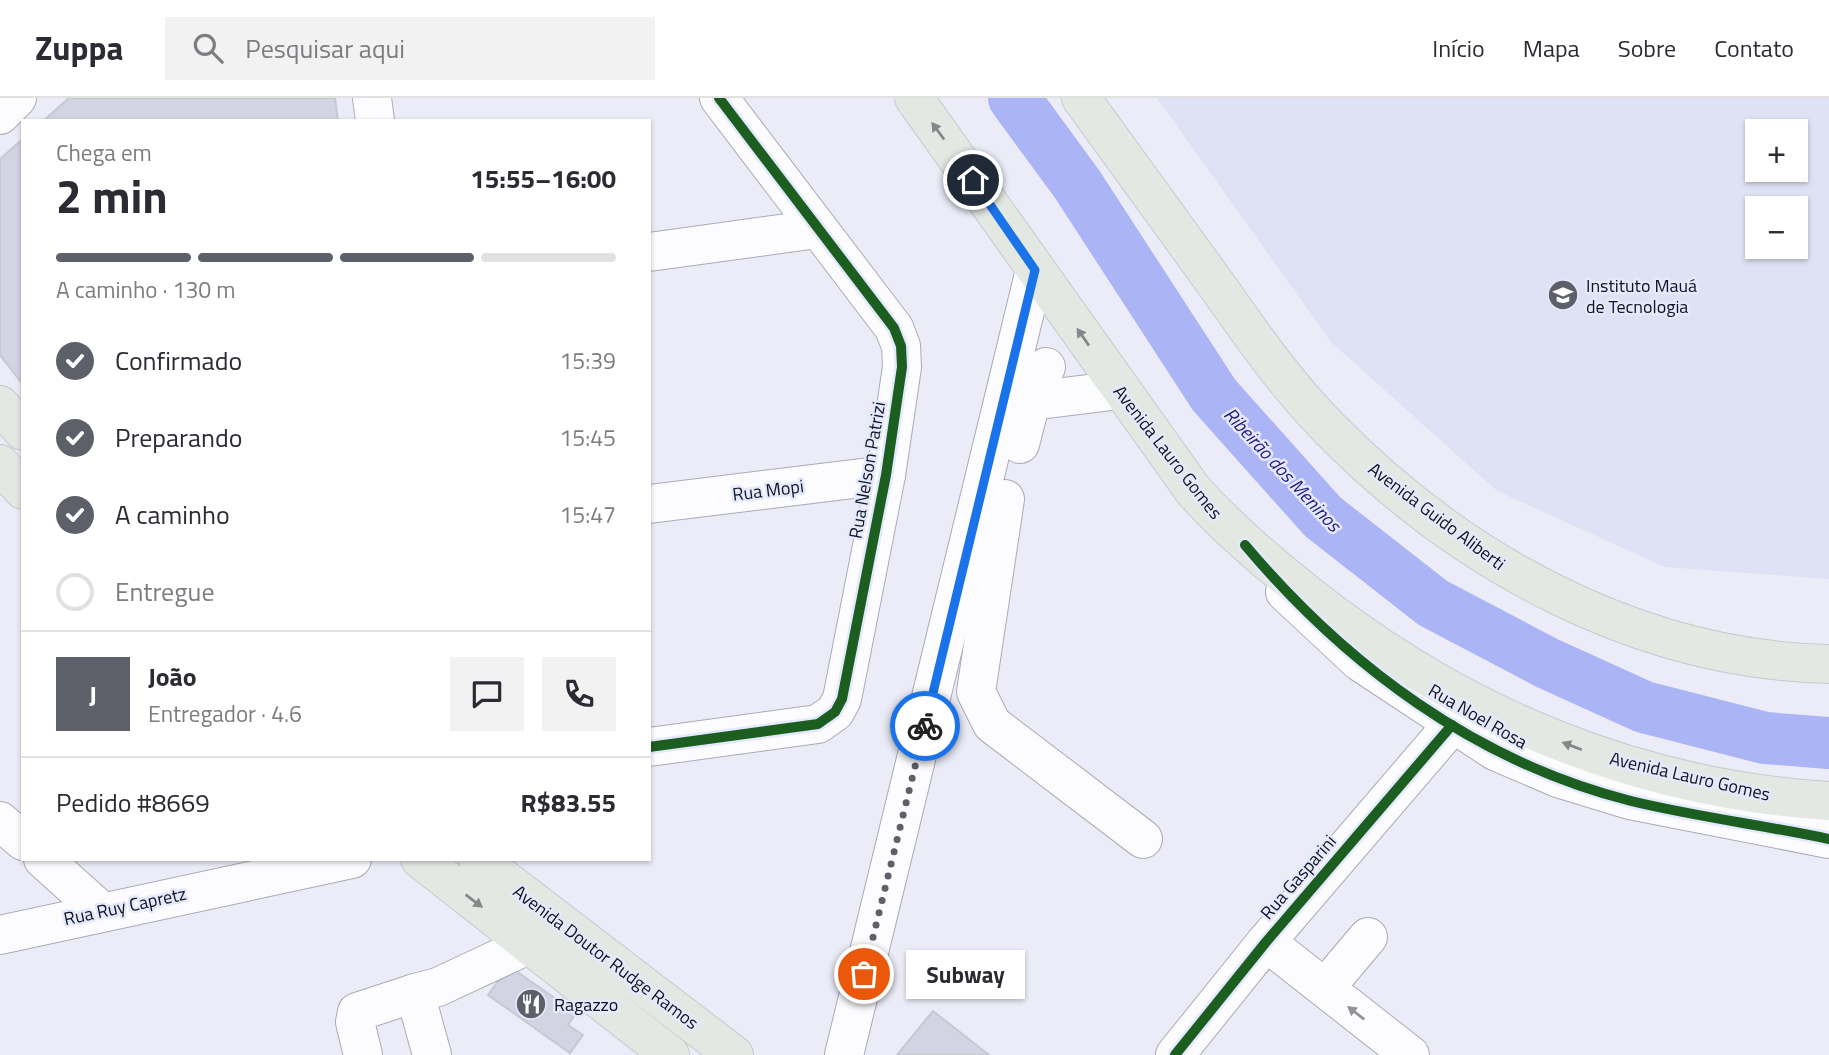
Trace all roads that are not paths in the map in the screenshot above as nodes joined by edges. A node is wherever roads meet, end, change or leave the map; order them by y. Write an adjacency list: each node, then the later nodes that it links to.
1 (17, 98): 6 (street)
2 (372, 98): 7 (street)
3 (719, 98): 8 (street, Rua Nelson Patrizi)
4 (914, 98): 10 (main road, Avenida Lauro Gomes, one-way to 4)
5 (1081, 98): 19 (main road, Avenida Guido Aliberti)
6 (0, 115)
7 (375, 119)
8 (817, 229): 9 (street); 15 (street, Rua Nelson Patrizi)
9 (651, 252)
10 (1035, 270): 11 (main road, Avenida Lauro Gomes, one-way to 10); 43 (street)
11 (1120, 390): 18 (main road, Avenida Lauro Gomes); 25 (street)
12 (0, 405): 13 (main road)
13 (21, 429)
14 (0, 464): 16 (main road)
15 (886, 475): 17 (street, Rua Mopi); 21 (street, Rua Nelson Patrizi)
16 (21, 488)
17 (651, 504)
18 (1245, 545): 20 (street, Rua Noel Rosa); 22 (main road, Avenida Lauro Gomes, one-way to 18)
19 (1829, 664)
20 (1452, 725): 26 (street, Rua Noel Rosa); 35 (street, Rua Gasparini)
21 (651, 747)
22 (1829, 801)
23 (0, 821): 24 (street)
24 (21, 839)
25 (1143, 839)
26 (1829, 839)
27 (45, 861): 32 (street)
28 (334, 861): 31 (street, Rua Ruy Capretz)
29 (423, 861): 36 (main road, Avenida Doutor Rudge Ramos, one-way to 36)
30 (481, 861): 42 (main road, Avenida Doutor Rudge Ramos)
31 (260, 869): 32 (street, Rua Ruy Capretz)
32 (101, 911): 33 (street, Rua Ruy Capretz)
33 (0, 935)
34 (1368, 937): 37 (street)
35 (1266, 942): 37 (street); 44 (street, Rua Gasparini)
36 (530, 944): 38 (street); 41 (main road, Avenida Doutor Rudge Ramos)
37 (1325, 988): 45 (street, one-way to 37)
38 (415, 993): 39 (street); 40 (street)
39 (363, 1055)
40 (432, 1055)
41 (670, 1055)
42 (734, 1055)
43 (844, 1055)
44 (1175, 1055)
45 (1410, 1055)

